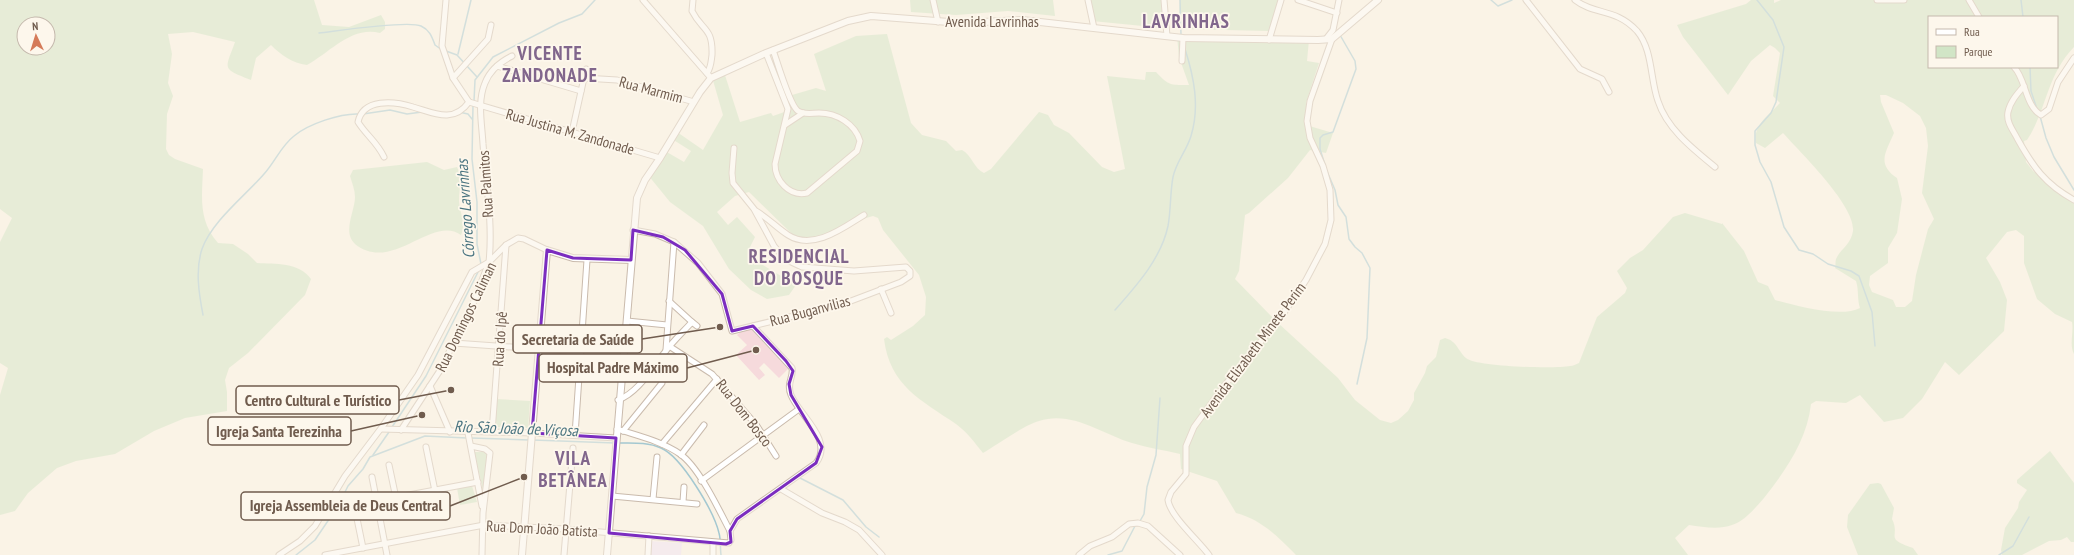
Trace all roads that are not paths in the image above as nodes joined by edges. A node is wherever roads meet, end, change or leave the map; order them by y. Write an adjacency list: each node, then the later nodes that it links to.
1 (446, 0): 34 (street)
2 (643, 0): 33 (street)
3 (693, 0): 33 (street)
4 (933, 0): 18 (street)
5 (1088, 0): 20 (street)
6 (1164, 0): 21 (street)
7 (1281, 0): 24 (street)
8 (1298, 0): 16 (street)
9 (1339, 0): 16 (street, Avenida Elizabeth Minete Perim)
10 (1378, 0): 23 (street)
11 (1526, 0): 38 (street)
12 (1575, 0): 47 (street)
13 (1877, 0): 14 (street)
14 (1904, 0)
15 (1969, 0): 17 (street)
16 (1337, 13): 23 (street, Avenida Elizabeth Minete Perim)
17 (1977, 16)
18 (938, 22): 20 (street, Avenida Lavrinhas); 25 (street, Avenida Lavrinhas)
19 (491, 25): 34 (street)
20 (1094, 28): 21 (street, Avenida Lavrinhas)
21 (1167, 36): 22 (street, Avenida Lavrinhas)
22 (1183, 38): 24 (street, Avenida Lavrinhas); 29 (street)
23 (1329, 39): 24 (street, Avenida Lavrinhas); 129 (street, Avenida Elizabeth Minete Perim)
24 (1269, 40)
25 (773, 50): 26 (street, Avenida Lavrinhas); 41 (street)
26 (766, 53): 33 (street, Avenida Lavrinhas); 42 (street)
27 (512, 56): 30 (street)
28 (2074, 58): 36 (street)
29 (1182, 61)
30 (497, 66): 37 (street); 40 (street)
31 (2015, 68): 36 (street)
32 (586, 69): 35 (street)
33 (709, 76): 39 (street)
34 (453, 78): 40 (street)
35 (584, 78): 37 (street); 39 (street, Rua Marmim)
36 (2024, 86): 48 (street)
37 (580, 90): 43 (street)
38 (1609, 92)
39 (694, 102): 46 (street)
40 (474, 103): 43 (street, Rua Justina M. Zandonade); 45 (street); 57 (street, Rua Palmitos)
41 (803, 113): 42 (street); 42 (street)
42 (784, 125)
43 (572, 132): 46 (street, Rua Justina M. Zandonade)
44 (734, 148): 49 (street, Rua Buganvilias)
45 (384, 157)
46 (660, 158): 51 (street)
47 (1715, 167)
48 (2074, 200)
49 (754, 209): 50 (street); 58 (street, Rua Buganvilias)
50 (864, 215)
51 (633, 230): 52 (street); 56 (street)
52 (674, 242): 59 (street); 65 (street, Rua Buganvilias)
53 (506, 245): 54 (street); 57 (street, Rua Domingos Caliman); 67 (street, Rua do Ipê)
54 (547, 250): 55 (street); 69 (street)
55 (587, 260): 56 (street); 70 (street)
56 (631, 260): 61 (street)
57 (490, 262): 66 (street, Rua Domingos Caliman); 77 (street)
58 (881, 289): 60 (street); 65 (street, Rua Buganvilias)
59 (669, 301): 62 (street); 63 (street)
60 (891, 313)
61 (627, 321): 63 (street); 74 (street)
62 (692, 322): 64 (street); 68 (street)
63 (668, 325): 68 (street)
64 (697, 326)
65 (753, 326): 75 (street)
66 (454, 343): 67 (street); 73 (street, Rua Domingos Caliman)
67 (499, 347): 69 (street); 81 (street, Rua do Ipê)
68 (667, 348): 71 (street); 72 (street, Rua Dom Bosco)
69 (539, 349): 70 (street); 82 (street)
70 (581, 352): 83 (street)
71 (651, 370): 74 (street); 79 (street)
72 (716, 379): 84 (street, Rua Dom Bosco); 87 (street)
73 (430, 386): 78 (street, Rua Domingos Caliman); 80 (street)
74 (618, 400): 79 (street)
75 (799, 409): 84 (street); 98 (street)
76 (704, 425): 90 (street)
77 (383, 430): 78 (street); 117 (street)
78 (398, 430): 80 (street)
79 (620, 430): 86 (street); 87 (street)
80 (450, 432): 85 (street)
81 (492, 432): 82 (street); 85 (street)
82 (532, 435): 83 (street); 109 (street)
83 (575, 435): 86 (street)
84 (763, 435): 91 (street, Rua Dom Bosco); 95 (street)
85 (469, 439): 96 (street); 107 (street)
86 (616, 439): 100 (street)
87 (662, 444): 90 (street)
88 (426, 447): 99 (street)
89 (573, 448): 110 (street)
90 (681, 455): 95 (street)
91 (776, 456)
92 (657, 457): 102 (street)
93 (390, 465): 101 (street)
94 (372, 477): 103 (street)
95 (701, 481): 111 (street)
96 (478, 482): 99 (street); 107 (street)
97 (684, 487): 104 (street)
98 (782, 489): 111 (street); 126 (street)
99 (435, 491): 101 (street)
100 (612, 496): 102 (street); 112 (street)
101 (396, 498): 103 (street)
102 (654, 499): 104 (street)
103 (377, 502): 115 (street)
104 (683, 502): 106 (street)
105 (354, 504): 116 (street)
106 (696, 504)
107 (483, 513): 108 (street)
108 (484, 525): 109 (street, Rua Dom João Batista); 115 (street, Rua Dom João Batista); 120 (street)
109 (524, 526): 110 (street, Rua Dom João Batista); 121 (street)
110 (566, 529): 112 (street, Rua Dom João Batista); 122 (street)
111 (730, 531): 114 (street, Rua Dom João Batista)
112 (609, 533): 113 (street, Rua Dom João Batista); 123 (street)
113 (649, 536): 114 (street, Rua Dom João Batista); 124 (street)
114 (716, 543): 125 (street)
115 (384, 544): 116 (street, Rua Dom João Batista); 119 (street)
116 (363, 548): 118 (street, Rua Dom João Batista)
117 (279, 555)
118 (325, 555)
119 (387, 555)
120 (482, 555)
121 (522, 555)
122 (564, 555)
123 (607, 555)
124 (648, 555)
125 (713, 555)
126 (882, 555)
127 (1079, 555): 128 (street)
128 (1180, 555)
129 (1209, 555)

